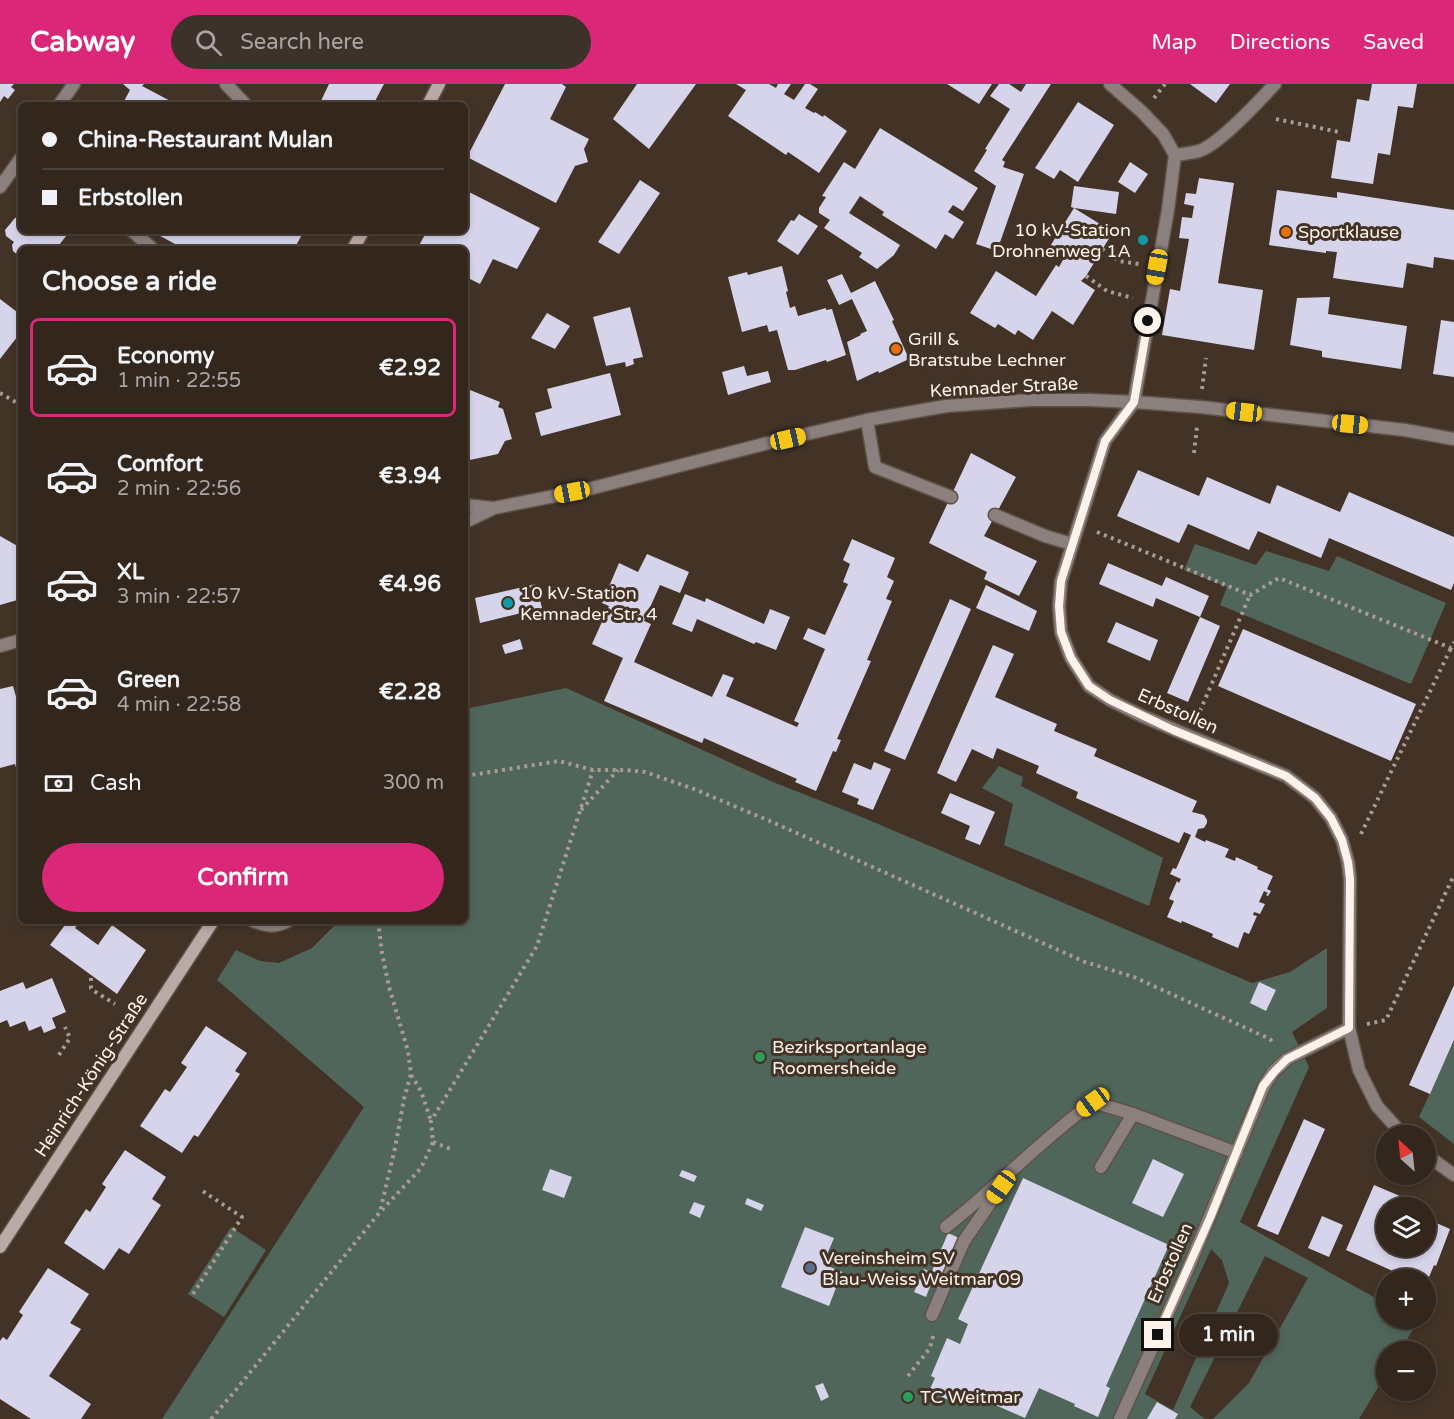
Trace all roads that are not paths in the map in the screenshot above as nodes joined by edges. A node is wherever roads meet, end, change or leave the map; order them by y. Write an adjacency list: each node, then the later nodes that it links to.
1 (74, 84): 6 (street)
2 (226, 84): 7 (street)
3 (439, 84): 8 (main road)
4 (1110, 84): 9 (street)
5 (1275, 84): 9 (street)
6 (61, 102)
7 (243, 102)
8 (430, 102)
9 (1175, 155): 14 (street)
10 (18, 162): 11 (street)
11 (0, 187)
12 (136, 234): 13 (street)
13 (150, 246)
14 (1134, 402): 15 (street, Kemnader Straße); 16 (street, Kemnader Straße); 22 (street, Erbstollen)
15 (867, 420): 17 (street); 19 (street, Kemnader Straße)
16 (1454, 439)
17 (951, 497)
18 (468, 505): 19 (street, Kemnader Straße)
19 (494, 508): 21 (street, Kemnader Straße)
20 (996, 515): 22 (street)
21 (468, 521)
22 (1072, 544): 28 (street, Erbstollen)
23 (18, 641): 24 (street)
24 (0, 646)
25 (211, 924): 37 (main road, Heinrich-König-Straße)
26 (260, 924): 27 (street)
27 (281, 924)
28 (1349, 1028): 30 (street, Erbstollen); 31 (street, Erbstollen)
29 (1133, 1114): 31 (street); 33 (street); 34 (street)
30 (1394, 1125)
31 (1237, 1154): 39 (street, Erbstollen)
32 (1436, 1162): 35 (street)
33 (1101, 1167)
34 (1013, 1169): 36 (street); 38 (street)
35 (1454, 1175)
36 (946, 1227)
37 (0, 1247)
38 (932, 1315)
39 (1120, 1419)

